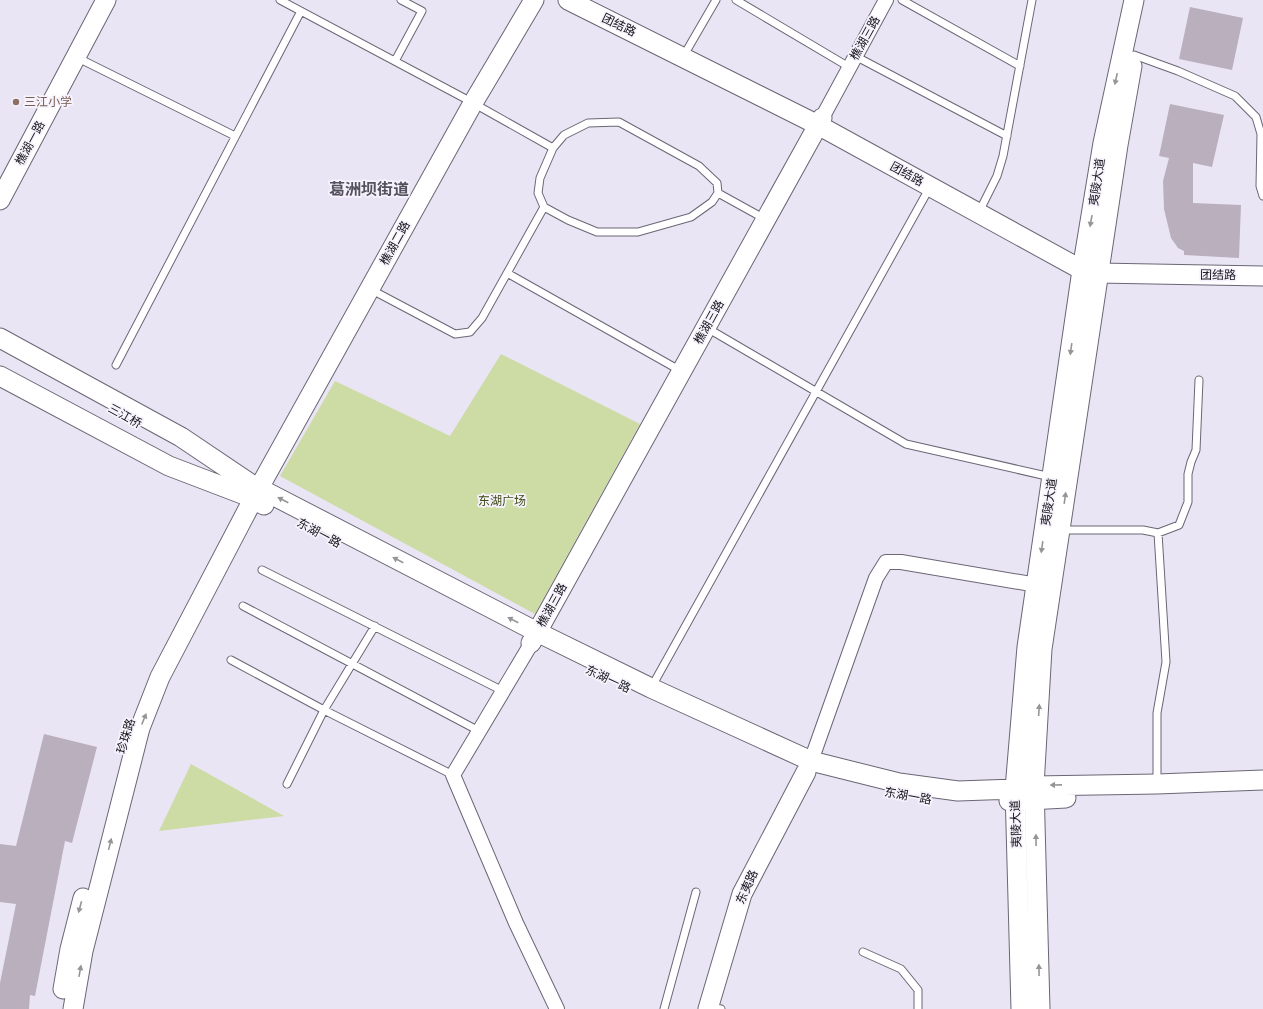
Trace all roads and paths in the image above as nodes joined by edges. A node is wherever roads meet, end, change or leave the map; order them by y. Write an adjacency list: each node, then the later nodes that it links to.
1 (106, 0): 18 (main road, 樵湖一路)
2 (280, 0): 15 (lane)
3 (401, 0): 19 (lane)
4 (520, 0): 22 (main road, 樵湖二路)
5 (534, 0): 22 (main road, 樵湖二路)
6 (568, 0): 23 (main road, 团结路)
7 (587, 0): 16 (main road, 团结路)
8 (716, 0): 16 (lane)
9 (736, 0): 20 (lane)
10 (886, 0): 20 (street, 樵湖三路)
11 (902, 0): 21 (lane)
12 (1032, 0): 21 (lane)
13 (1134, 0): 34 (main road, 夷陵大道, one-way to 34)
14 (1147, 0): 17 (main road, 夷陵大道)
15 (301, 11): 19 (lane); 24 (lane)
16 (687, 50): 23 (main road, 团结路)
17 (1134, 55): 29 (lane); 34 (main road, 夷陵大道)
18 (76, 56): 24 (lane); 30 (main road, 樵湖一路)
19 (396, 61): 22 (lane)
20 (852, 62): 23 (street, 樵湖三路); 25 (lane)
21 (1020, 66): 25 (lane)
22 (468, 101): 26 (lane); 38 (main road, 樵湖二路); 49 (main road, 樵湖二路)
23 (820, 122): 27 (main road, 团结路); 31 (main road, 团结路); 33 (main road, 樵湖三路)
24 (235, 136): 43 (lane)
25 (1007, 136): 31 (lane)
26 (553, 148): 28 (lane); 32 (lane)
27 (930, 186): 34 (main road, 团结路); 47 (lane)
28 (718, 193): 32 (lane); 33 (lane)
29 (1263, 196)
30 (0, 200)
31 (982, 206): 34 (main road, 团结路)
32 (544, 207): 36 (lane)
33 (766, 219): 39 (main road, 樵湖三路)
34 (1091, 267): 35 (main road, 团结路); 37 (main road, 团结路); 48 (main road, 夷陵大道, one-way to 48); 50 (main road, 夷陵大道, one-way to 34)
35 (1263, 268)
36 (507, 272): 38 (lane); 44 (lane)
37 (1263, 276)
38 (370, 289): 49 (main road, 樵湖二路)
39 (707, 328): 44 (main road, 樵湖三路); 47 (lane)
40 (0, 338): 49 (main road)
41 (0, 348): 49 (main road, 三江桥)
42 (0, 362): 49 (main road, 三江桥)
43 (116, 365)
44 (682, 372): 56 (main road, 樵湖三路)
45 (0, 376): 49 (main road)
46 (1199, 380): 51 (lane)
47 (816, 391): 48 (lane); 59 (lane)
48 (1052, 477): 53 (main road, 夷陵大道, one-way to 53)
49 (252, 491): 56 (main road); 74 (main road, 珍珠路, one-way to 74); 75 (main road, 珍珠路, one-way to 49)
50 (1060, 530): 51 (lane); 69 (main road, 夷陵大道, one-way to 50)
51 (1158, 533): 67 (lane)
52 (262, 570): 55 (lane)
53 (1037, 585): 63 (street); 70 (main road, 夷陵大道)
54 (243, 606): 58 (lane)
55 (375, 626): 58 (lane); 60 (lane)
56 (534, 638): 59 (main road); 60 (street); 63 (main road, 东湖一路)
57 (231, 660): 61 (lane)
58 (353, 665): 61 (lane); 62 (lane)
59 (651, 688): 63 (main road)
60 (503, 691): 62 (street)
61 (324, 710): 64 (lane); 66 (lane)
62 (479, 731): 64 (street)
63 (808, 766): 70 (main road); 73 (main road, 东夷路)
64 (453, 775): 76 (street)
65 (1263, 780): 67 (main road)
66 (287, 784)
67 (1157, 784): 69 (main road, one-way to 69)
68 (1263, 789): 69 (main road)
69 (1034, 792): 70 (main road); 80 (main road, 夷陵大道, one-way to 69)
70 (1015, 794): 79 (main road, 夷陵大道)
71 (696, 892): 77 (lane)
72 (863, 952): 78 (lane)
73 (712, 1008)
74 (60, 1009)
75 (73, 1009)
76 (557, 1009)
77 (664, 1009)
78 (918, 1009)
79 (1021, 1009)
80 (1040, 1009)

